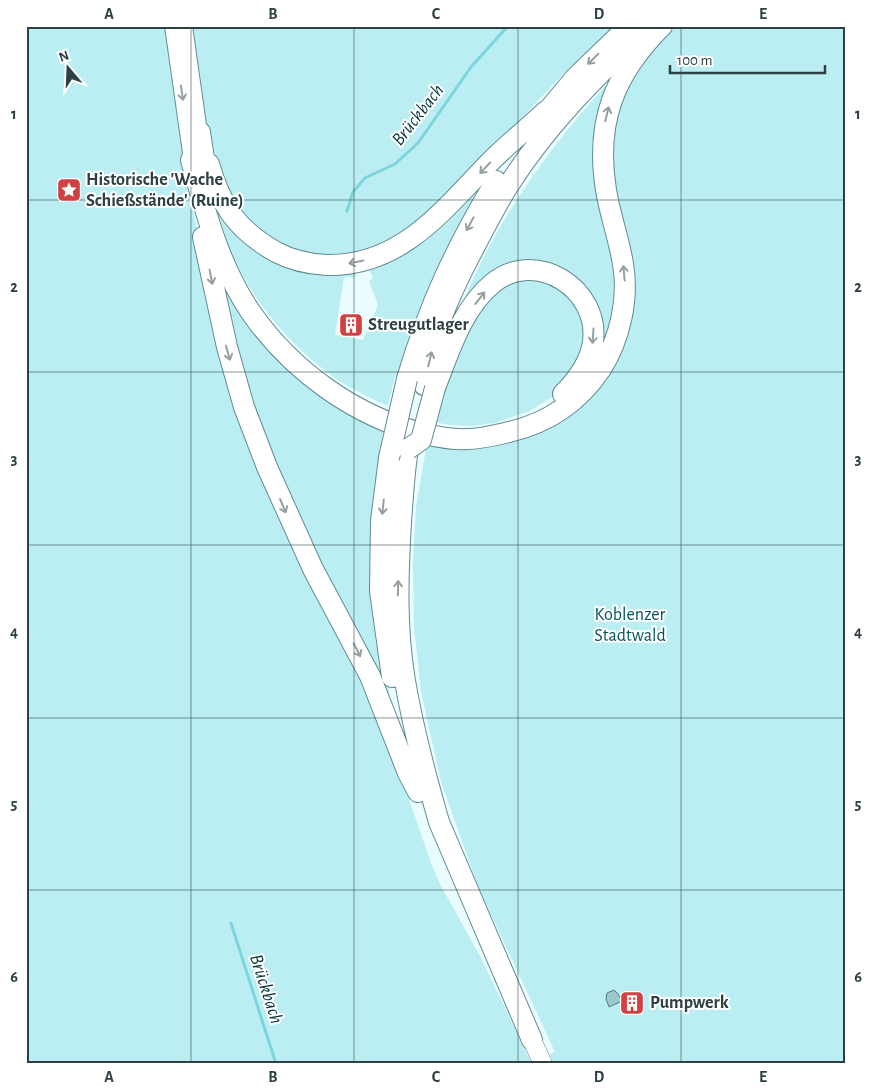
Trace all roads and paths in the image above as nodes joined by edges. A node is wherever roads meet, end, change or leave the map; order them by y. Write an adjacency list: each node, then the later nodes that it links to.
1 (172, 26): 8 (street, one-way to 8)
2 (185, 26): 7 (street)
3 (629, 26): 6 (highway, one-way to 6)
4 (652, 26): 9 (highway, one-way to 4)
5 (662, 26): 8 (highway, one-way to 5)
6 (546, 111): 7 (highway, one-way to 7); 9 (highway, one-way to 9)
7 (200, 132): 9 (highway, one-way to 7)
8 (191, 160): 11 (highway, one-way to 11)
9 (422, 384): 10 (highway)
10 (401, 457): 11 (highway, one-way to 11); 12 (highway, one-way to 10)
11 (418, 792): 12 (highway)
12 (532, 1040): 13 (main road)
13 (543, 1064)

